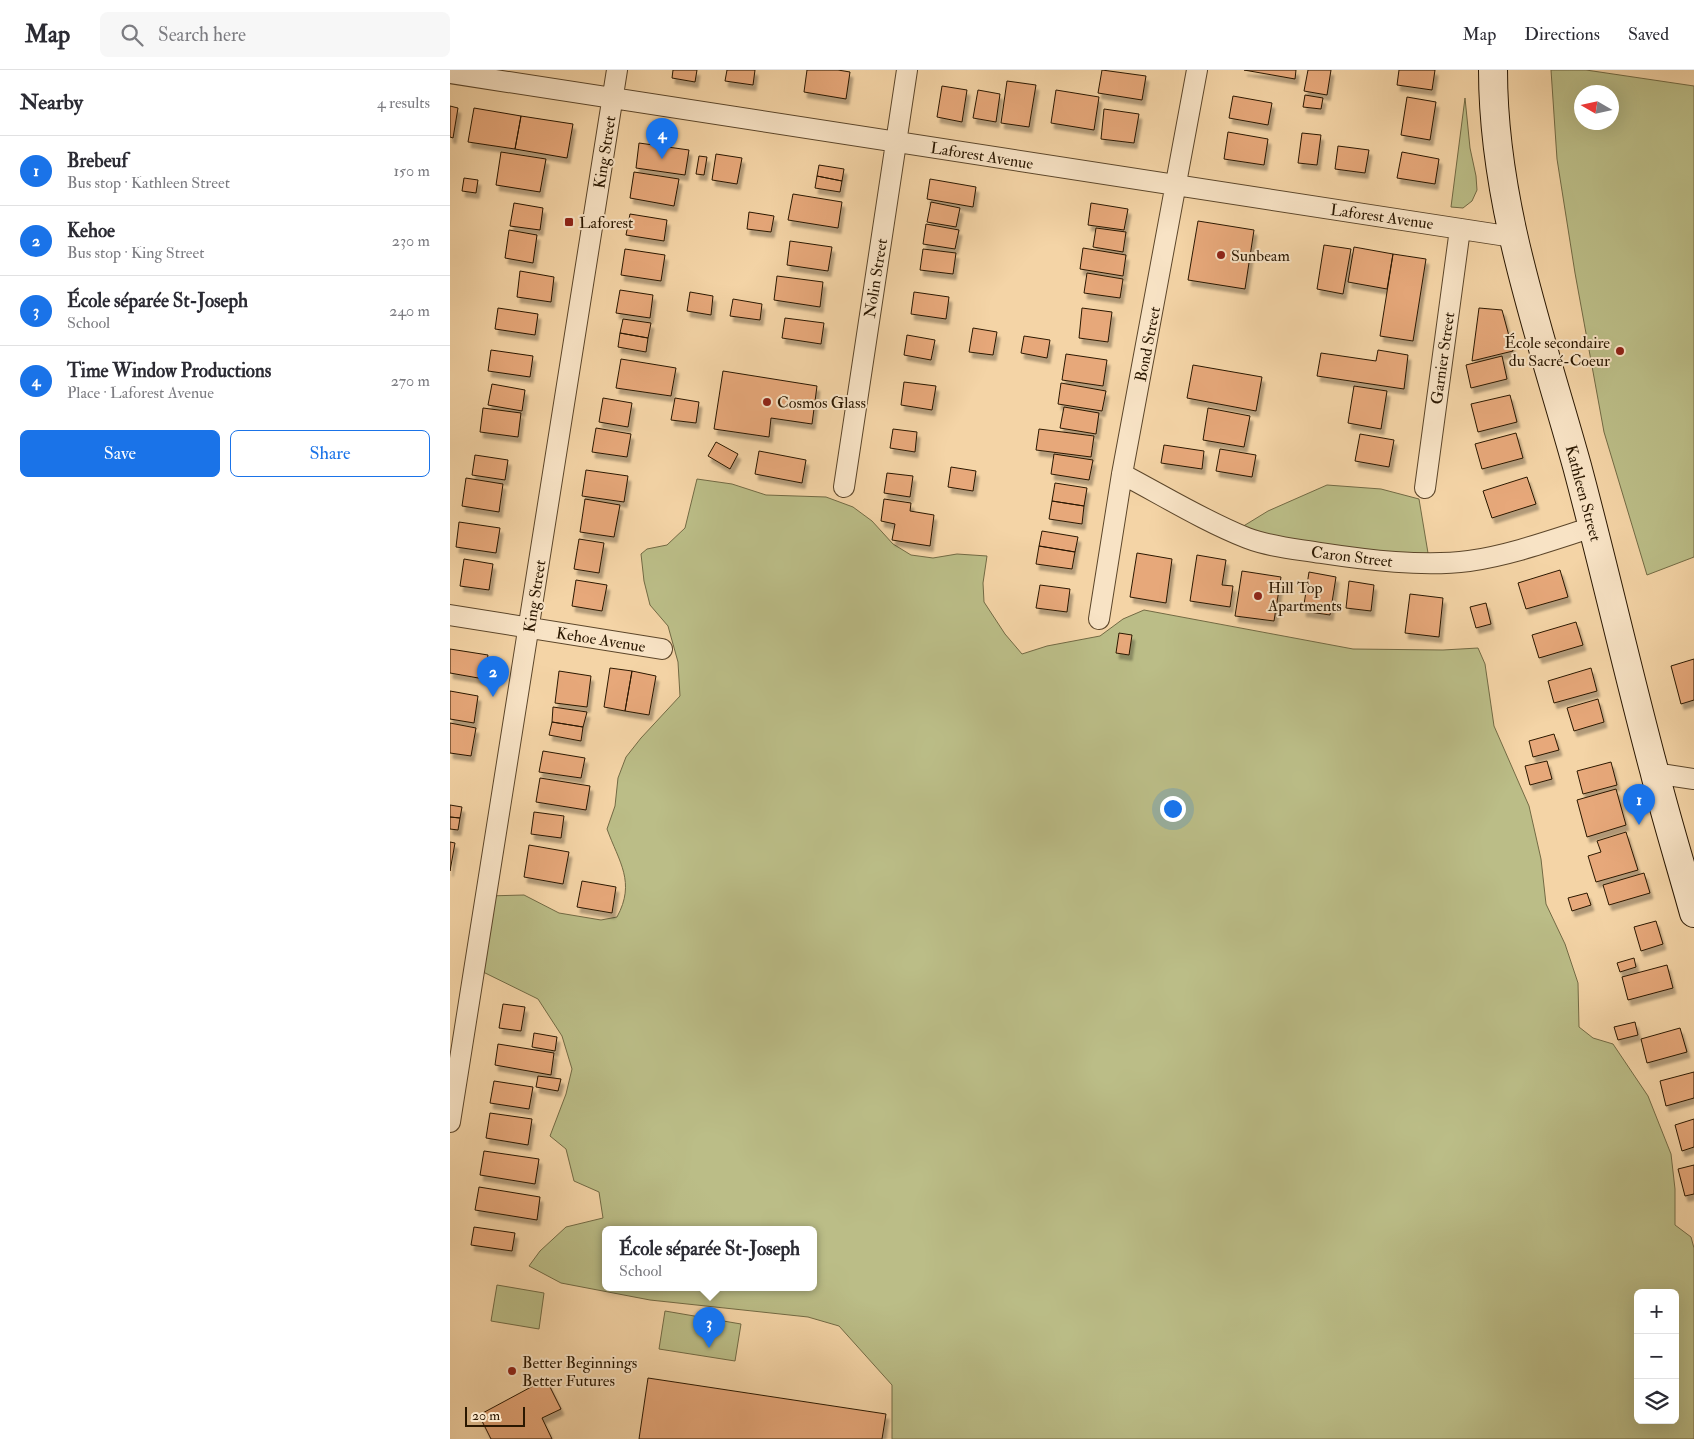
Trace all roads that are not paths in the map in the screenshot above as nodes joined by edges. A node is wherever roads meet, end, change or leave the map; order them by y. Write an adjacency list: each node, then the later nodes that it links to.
1 (617, 70): 6 (street, King Street)
2 (907, 70): 7 (street, Nolin Street)
3 (1197, 70): 8 (street, Bond Street)
4 (1493, 70): 10 (street, Kathleen Street)
5 (450, 73): 6 (street, Laforest Avenue)
6 (613, 98): 7 (street, Laforest Avenue); 17 (street, King Street)
7 (895, 142): 8 (street, Laforest Avenue); 12 (street, Nolin Street)
8 (1177, 186): 9 (street, Laforest Avenue); 11 (street, Bond Street)
9 (1460, 229): 10 (street, Laforest Avenue); 13 (street, Garnier Street)
10 (1513, 237): 14 (street, Kathleen Street)
11 (1122, 474): 14 (street, Caron Street); 16 (street, Bond Street)
12 (844, 487)
13 (1425, 488)
14 (1593, 527): 19 (street, Kathleen Street)
15 (450, 615): 17 (street, Kehoe Avenue)
16 (1099, 619)
17 (529, 627): 18 (street, Kehoe Avenue); 22 (street, King Street)
18 (662, 649)
19 (1654, 773): 20 (street); 21 (street, Kathleen Street)
20 (1694, 779)
21 (1694, 913)
22 (450, 1122)

